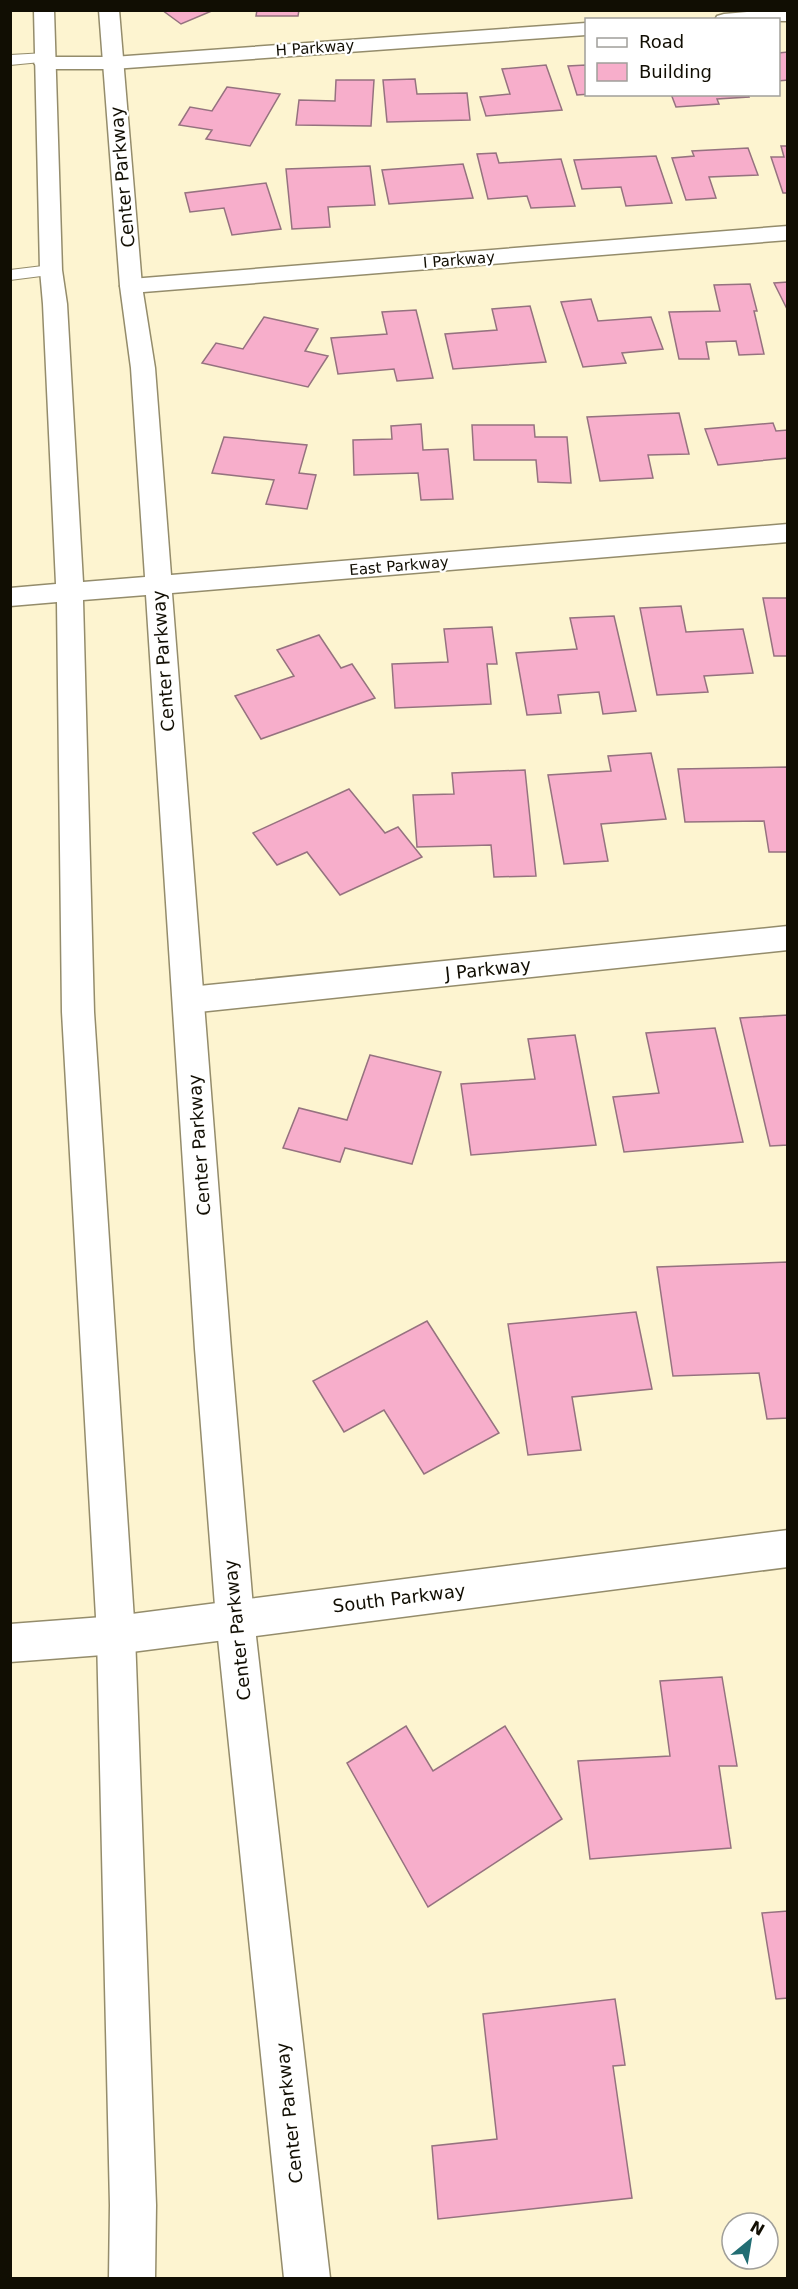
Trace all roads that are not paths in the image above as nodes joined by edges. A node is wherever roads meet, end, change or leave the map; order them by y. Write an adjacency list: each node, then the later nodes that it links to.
1 (44, 10): 7 (street)
2 (109, 10): 8 (street, Center Parkway)
3 (788, 15): 4 (street)
4 (750, 18)
5 (585, 29): 8 (street, H Parkway)
6 (10, 60): 7 (lane)
7 (45, 60): 8 (street, H Parkway); 10 (street)
8 (113, 63): 12 (street, Center Parkway)
9 (788, 233): 12 (street, I Parkway)
10 (51, 270): 11 (lane); 15 (street)
11 (10, 275)
12 (131, 286): 14 (street, Center Parkway)
13 (788, 533): 14 (street, East Parkway)
14 (158, 587): 15 (street, East Parkway); 18 (street, Center Parkway)
15 (70, 593): 16 (street, East Parkway); 21 (street)
16 (10, 597)
17 (788, 938): 18 (street, J Parkway)
18 (189, 1000): 20 (street, Center Parkway)
19 (788, 1548): 20 (street, South Parkway)
20 (235, 1619): 21 (street, South Parkway); 23 (street, Center Parkway)
21 (116, 1635): 22 (street, South Parkway); 24 (street)
22 (10, 1643)
23 (307, 2272)
24 (132, 2278)

